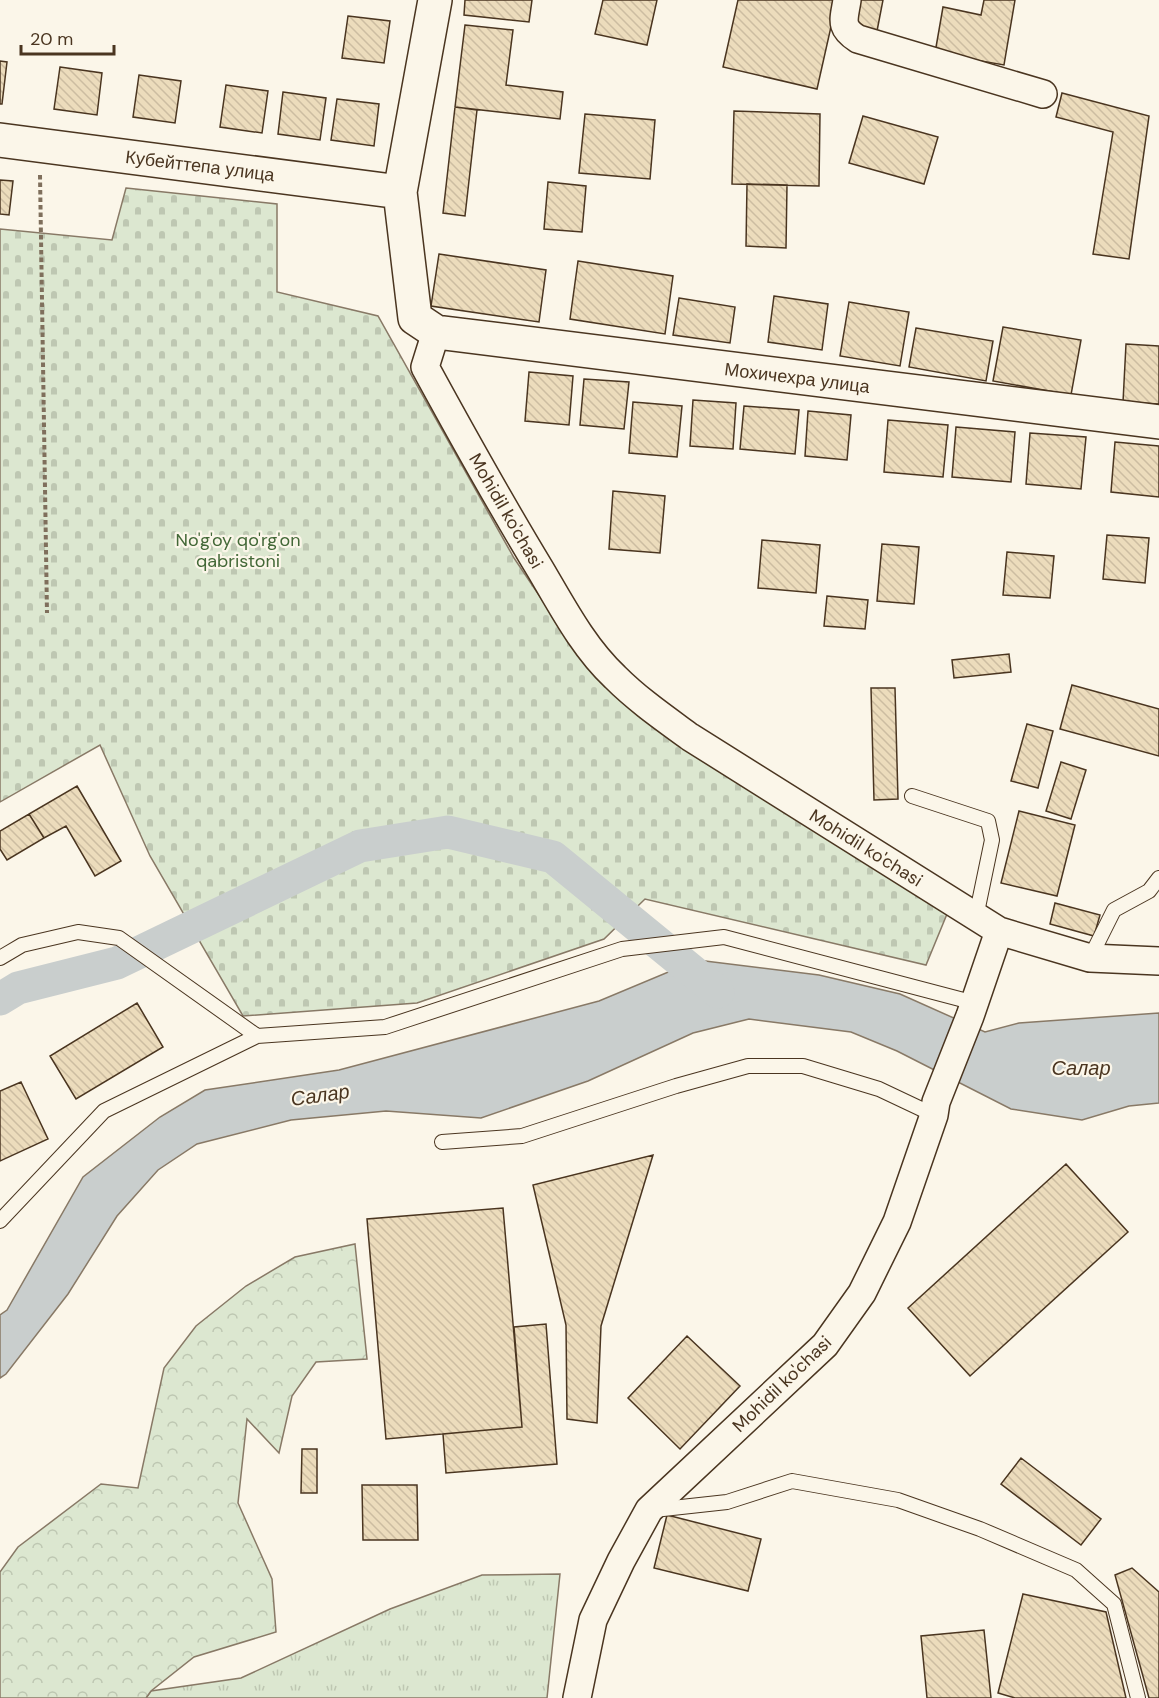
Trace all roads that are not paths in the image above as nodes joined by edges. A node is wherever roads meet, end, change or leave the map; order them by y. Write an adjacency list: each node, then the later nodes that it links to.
1 (435, 0): 5 (street)
2 (847, 0): 3 (street)
3 (1043, 94)
4 (0, 140): 5 (street, Кубейттепа улица)
5 (400, 192): 6 (street)
6 (436, 332): 7 (street, Мохичехра улица); 10 (street, Mohidil ko'chasi)
7 (1159, 422)
8 (912, 796): 10 (lane)
9 (1159, 878): 13 (lane)
10 (976, 917): 11 (street, Mohidil ko'chasi)
11 (999, 931): 13 (street); 15 (street, Mohidil ko'chasi)
12 (0, 958): 16 (lane)
13 (1090, 958): 14 (street)
14 (1159, 961)
15 (973, 1009): 16 (lane); 17 (street, Mohidil ko'chasi)
16 (257, 1036): 19 (lane)
17 (935, 1109): 18 (lane); 20 (street, Mohidil ko'chasi)
18 (442, 1142)
19 (0, 1221)
20 (649, 1510): 21 (street, Mohidil ko'chasi); 22 (lane)
21 (577, 1698)
22 (1138, 1698)

